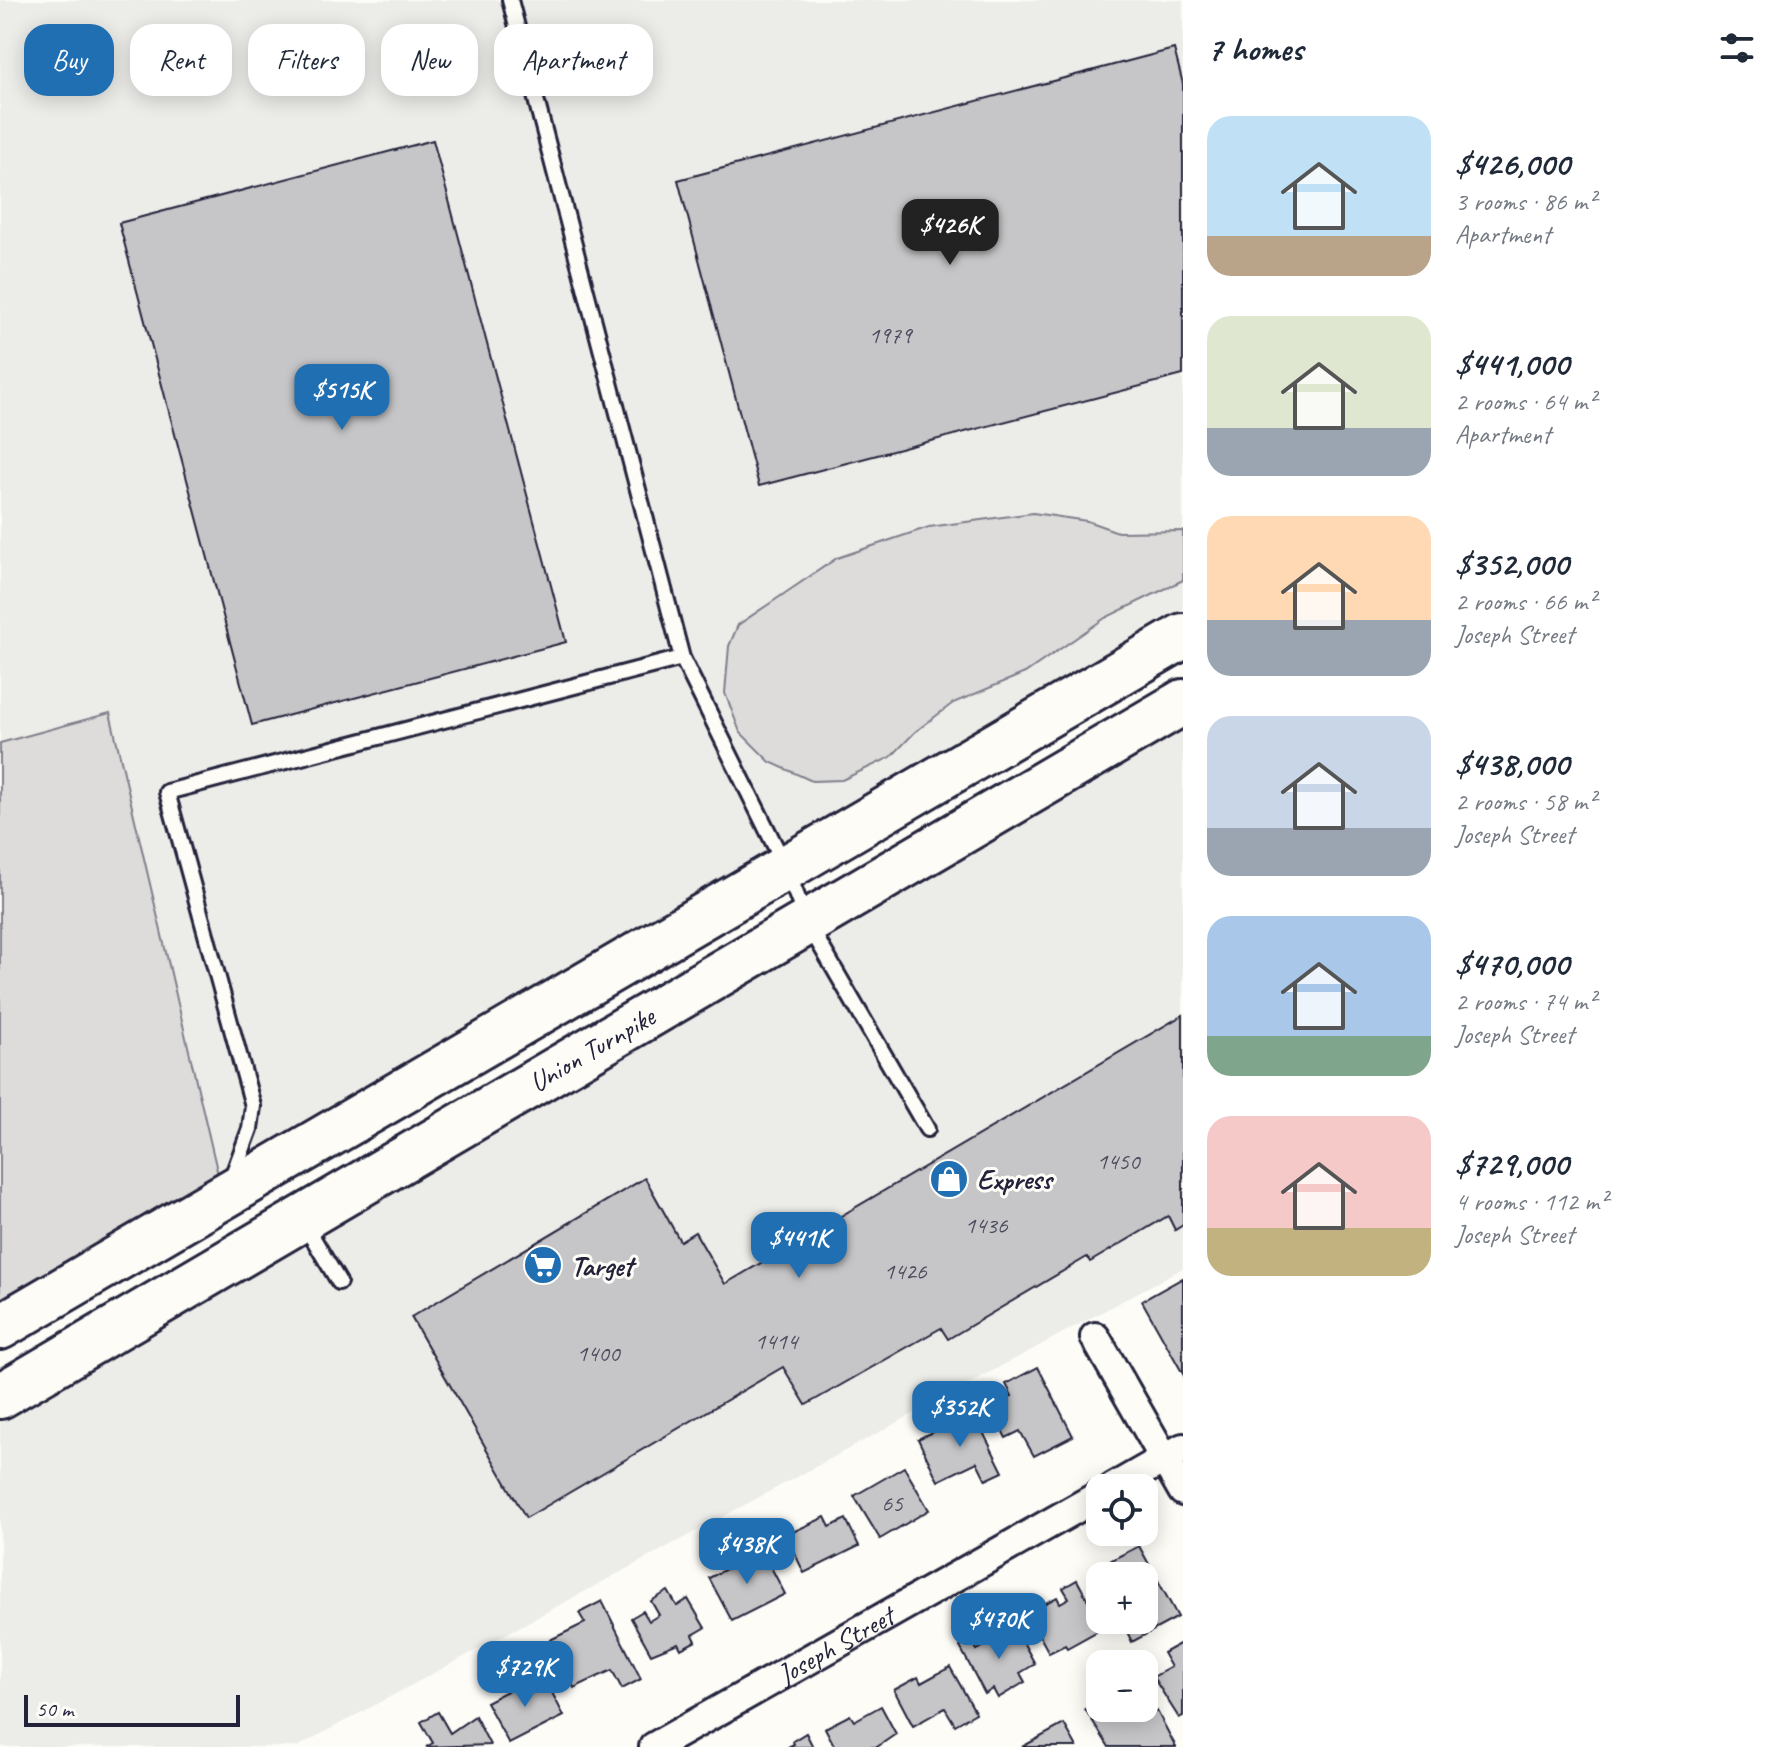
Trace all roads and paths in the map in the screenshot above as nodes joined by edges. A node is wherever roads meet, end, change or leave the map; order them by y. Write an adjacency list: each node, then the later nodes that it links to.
1 (510, 0): 3 (lane)
2 (1183, 636): 5 (main road, Union Turnpike)
3 (682, 658): 5 (lane); 8 (lane)
4 (1183, 702): 6 (main road, Union Turnpike)
5 (786, 868): 6 (lane); 8 (main road, Union Turnpike)
6 (807, 922): 7 (lane); 9 (main road, Union Turnpike)
7 (927, 1129)
8 (223, 1196): 11 (main road, Union Turnpike)
9 (302, 1219): 10 (lane); 13 (main road, Union Turnpike)
10 (339, 1282)
11 (0, 1327)
12 (1095, 1337): 14 (street)
13 (0, 1396)
14 (1174, 1454): 15 (street); 16 (street)
15 (1138, 1474)
16 (1183, 1491)
17 (1086, 1503): 18 (street, Joseph Street)
18 (654, 1747)

